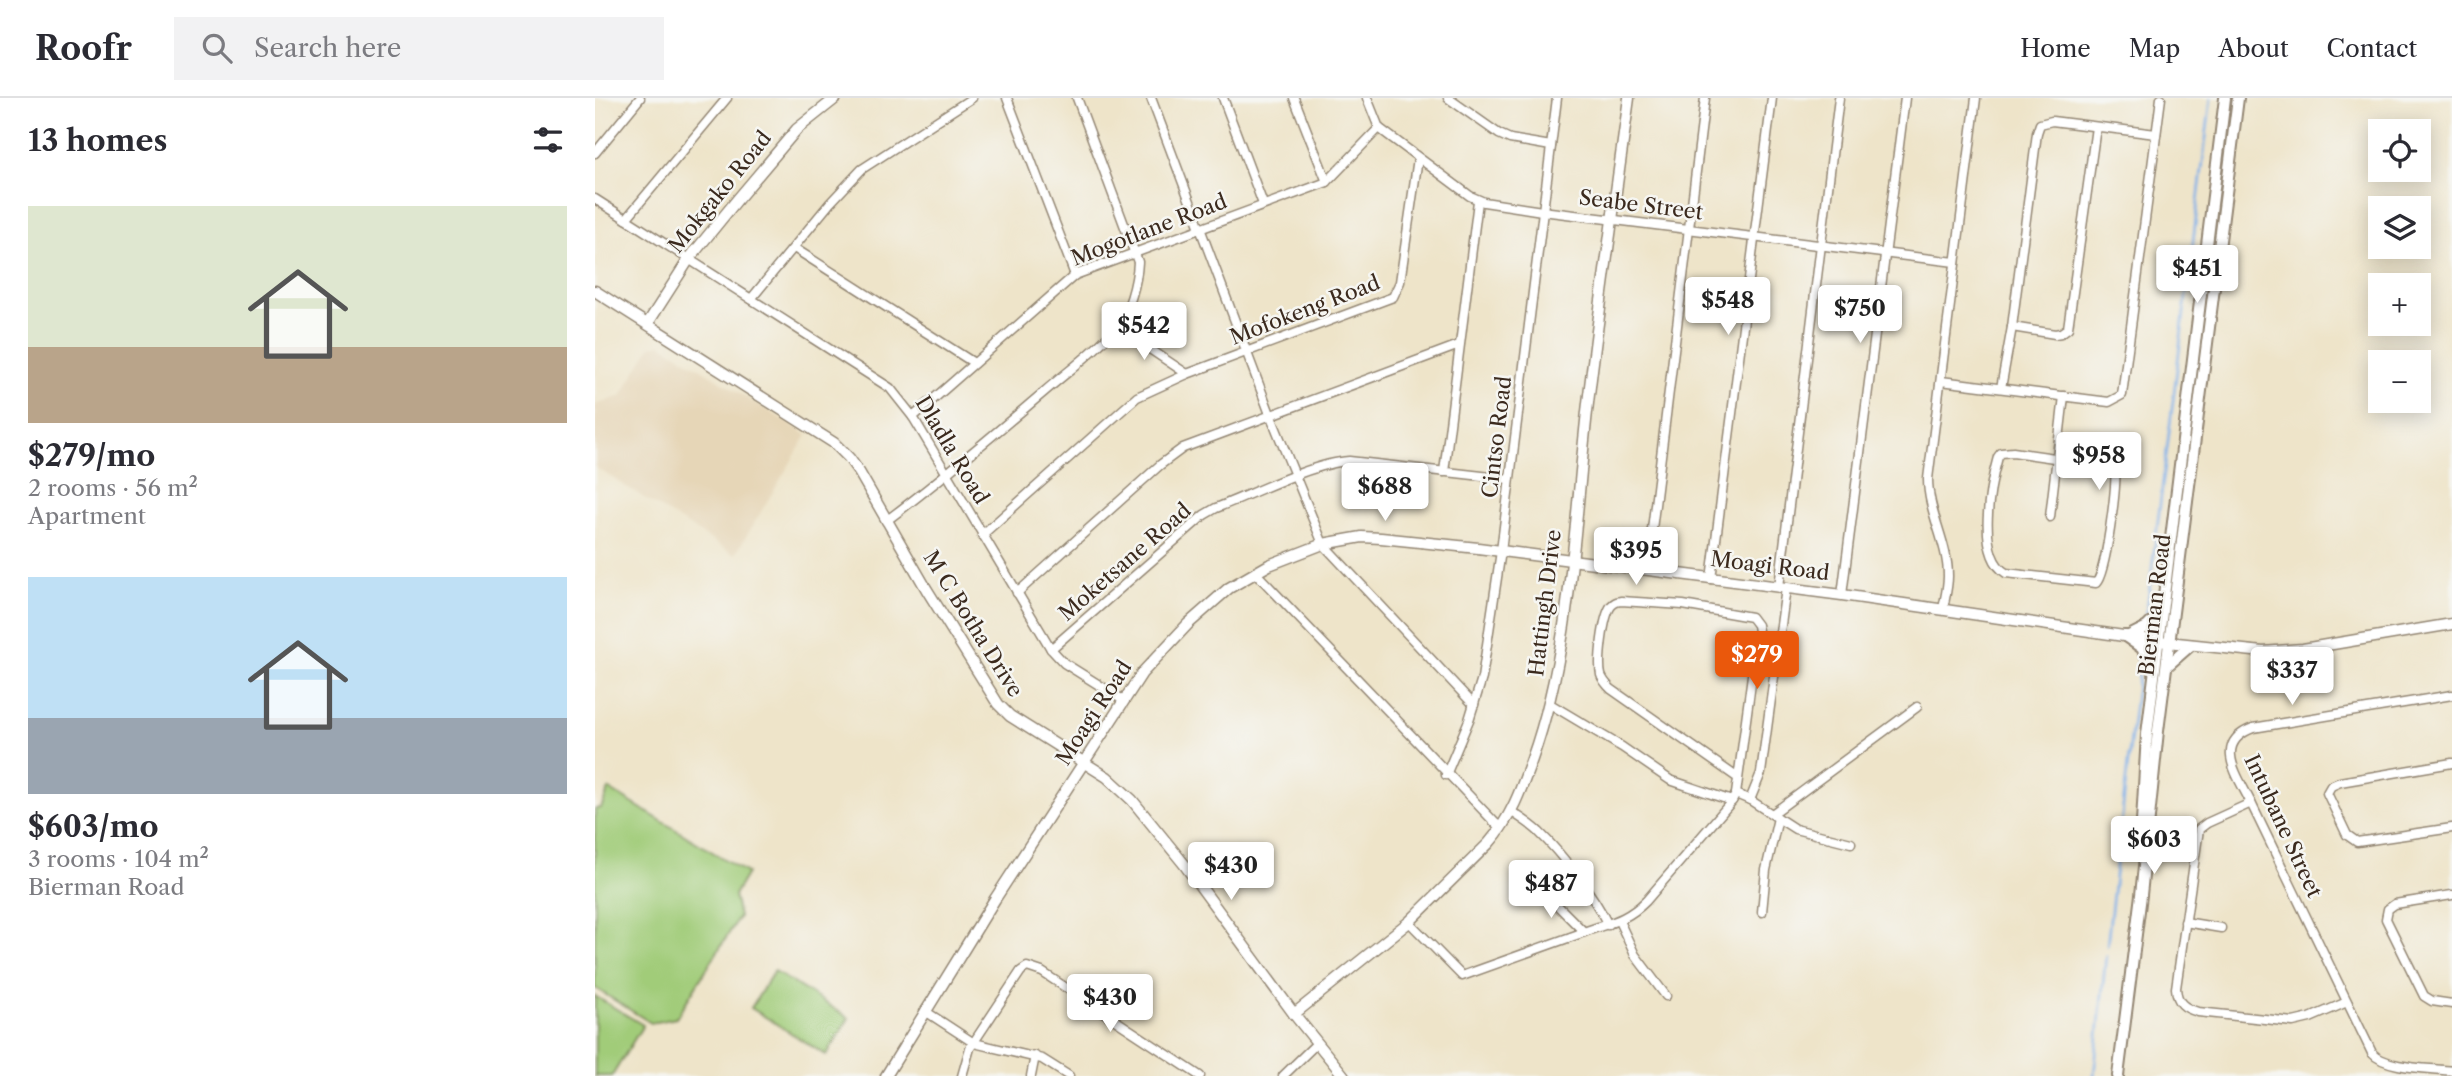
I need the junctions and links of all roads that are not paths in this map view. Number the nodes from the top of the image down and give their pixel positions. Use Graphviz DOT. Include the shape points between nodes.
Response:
graph roads {
  1 [pos="640,98"];
  2 [pos="727,98"];
  3 [pos="836,98"];
  4 [pos="972,98"];
  5 [pos="1007,98"];
  6 [pos="1077,98"];
  7 [pos="1151,98"];
  8 [pos="1223,98"];
  9 [pos="1294,98"];
  10 [pos="1367,98"];
  11 [pos="1448,98"];
  12 [pos="1557,98"];
  13 [pos="1629,98"];
  14 [pos="1705,98"];
  15 [pos="1772,98"];
  16 [pos="1839,98"];
  17 [pos="1905,98"];
  18 [pos="1976,98"];
  19 [pos="2161,98"];
  20 [pos="2225,98"];
  21 [pos="2238,98"];
  22 [pos="2096,127"];
  23 [pos="1379,128"];
  24 [pos="2156,134"];
  25 [pos="1551,146"];
  26 [pos="595,153"];
  27 [pos="1418,158"];
  28 [pos="1327,182"];
  29 [pos="595,199"];
  30 [pos="1478,201"];
  31 [pos="1263,204"];
  32 [pos="1542,211"];
  33 [pos="626,219"];
  34 [pos="1612,219"];
  35 [pos="1199,228"];
  36 [pos="1690,229"];
  37 [pos="1755,237"];
  38 [pos="1820,246"];
  39 [pos="794,247"];
  40 [pos="1136,253"];
  41 [pos="1886,254"];
  42 [pos="689,259"];
  43 [pos="1955,262"];
  44 [pos="1075,275"];
  45 [pos="595,291"];
  46 [pos="751,299"];
  47 [pos="648,323"];
  48 [pos="1117,327"];
  49 [pos="2012,327"];
  50 [pos="1459,345"];
  51 [pos="1248,351"];
  52 [pos="974,363"];
  53 [pos="1187,374"];
  54 [pos="1941,381"];
  55 [pos="2001,388"];
  56 [pos="2064,396"];
  57 [pos="1270,414"];
  58 [pos="913,417"];
  59 [pos="2057,458"];
  60 [pos="1444,472"];
  61 [pos="946,476"];
  62 [pos="1295,477"];
  63 [pos="1509,479"];
  64 [pos="2049,517"];
  65 [pos="886,521"];
  66 [pos="982,534"];
  67 [pos="1323,544"];
  68 [pos="1501,551"];
  69 [pos="1571,560"];
  70 [pos="1647,570"];
  71 [pos="1255,572"];
  72 [pos="1711,579"];
  73 [pos="1782,587"];
  74 [pos="1017,593"];
  75 [pos="1842,594"];
  76 [pos="1943,609"];
  77 [pos="2161,613"];
  78 [pos="2452,624"];
  79 [pos="2126,637"];
  80 [pos="2158,641"];
  81 [pos="2171,642"];
  82 [pos="2191,645"];
  83 [pos="1051,649"];
  84 [pos="2167,666"];
  85 [pos="2154,672"];
  86 [pos="2452,695"];
  87 [pos="1123,700"];
  88 [pos="1550,704"];
  89 [pos="1474,705"];
  90 [pos="1917,707"];
  91 [pos="1086,763"];
  92 [pos="2452,763"];
  93 [pos="1446,775"];
  94 [pos="1738,778"];
  95 [pos="1734,797"];
  96 [pos="1750,800"];
  97 [pos="2251,803"];
  98 [pos="1512,812"];
  99 [pos="1775,816"];
  100 [pos="2452,828"];
  101 [pos="1501,830"];
  102 [pos="1851,843"];
  103 [pos="1539,887"];
  104 [pos="2452,895"];
  105 [pos="1762,912"];
  106 [pos="1619,921"];
  107 [pos="1409,922"];
  108 [pos="2185,922"];
  109 [pos="1608,925"];
  110 [pos="2221,928"];
  111 [pos="1584,932"];
  112 [pos="1665,996"];
  113 [pos="2347,1002"];
  114 [pos="2452,1004"];
  115 [pos="925,1011"];
  116 [pos="1294,1014"];
  117 [pos="974,1043"];
  118 [pos="1317,1043"];
  119 [pos="1035,1056"];
  120 [pos="2452,1071"];
  121 [pos="885,1076"];
  122 [pos="962,1076"];
  123 [pos="1031,1076"];
  124 [pos="1069,1076"];
  125 [pos="1200,1076"];
  126 [pos="1283,1076"];
  127 [pos="1344,1076"];
  128 [pos="2116,1076"];
  1 -- 26 [label="street"];
  2 -- 33 [label="street"];
  3 -- 42 [label="street, Mokgako Road" via="790,136"];
  4 -- 39 [label="street" via="862,169"];
  5 -- 44 [label="street"];
  6 -- 40 [label="street"];
  7 -- 35 [label="street"];
  8 -- 31 [label="street"];
  9 -- 28 [label="street"];
  10 -- 23 [label="street"];
  11 -- 25 [label="street" via="1499,134"];
  12 -- 25 [label="street, Cintso Road"];
  13 -- 34 [label="street, Hattingh Drive"];
  14 -- 36 [label="street"];
  15 -- 37 [label="street"];
  16 -- 38 [label="street"];
  17 -- 41 [label="street"];
  18 -- 43 [label="street"];
  19 -- 24 [label="street"];
  20 -- 77 [label="main road, Bierman Road"];
  21 -- 81 [label="main road, Bierman Road"];
  22 -- 24 [label="street"];
  22 -- 49 [label="street" via="2068,328 2055,334"];
  22 -- 49 [label="street" via="2052,121 2038,128"];
  23 -- 27 [label="street, Seabe Street"];
  23 -- 28 [label="street, Mogotlane Road"];
  24 -- 56 [label="street" via="2124,390 2119,399 2109,402"];
  25 -- 32 [label="street, Cintso Road"];
  27 -- 30 [label="street, Seabe Street"];
  27 -- 51 [label="street, Mofokeng Road" via="1396,294"];
  28 -- 31 [label="street, Mogotlane Road"];
  29 -- 33 [label="street, Dladla Road"];
  30 -- 32 [label="street, Seabe Street"];
  30 -- 50 [label="street"];
  31 -- 35 [label="street, Mogotlane Road"];
  32 -- 34 [label="street, Seabe Street"];
  32 -- 63 [label="street, Cintso Road"];
  33 -- 42 [label="street, Dladla Road"];
  34 -- 36 [label="street, Seabe Street"];
  34 -- 69 [label="street, Hattingh Drive"];
  35 -- 40 [label="street, Mogotlane Road"];
  35 -- 51 [label="street"];
  36 -- 37 [label="street, Seabe Street"];
  36 -- 70 [label="street"];
  37 -- 38 [label="street, Seabe Street"];
  37 -- 72 [label="street"];
  38 -- 41 [label="street, Seabe Street"];
  38 -- 73 [label="street"];
  39 -- 46 [label="street"];
  39 -- 52 [label="street"];
  40 -- 44 [label="street, Mogotlane Road"];
  40 -- 48 [label="street" via="1136,276"];
  41 -- 43 [label="street, Seabe Street"];
  41 -- 75 [label="street"];
  42 -- 46 [label="street, Dladla Road"];
  42 -- 47 [label="street, Mokgako Road"];
  43 -- 54 [label="street"];
  44 -- 52 [label="street, Mogotlane Road"];
  45 -- 47 [label="street, M C Botha Drive"];
  46 -- 58 [label="street, Dladla Road" via="890,388"];
  47 -- 65 [label="street, M C Botha Drive" via="834,443 855,466"];
  48 -- 53 [label="street"];
  48 -- 61 [label="street"];
  49 -- 55 [label="street"];
  50 -- 57 [label="street"];
  50 -- 60 [label="street"];
  51 -- 53 [label="street, Mofokeng Road"];
  51 -- 57 [label="street"];
  52 -- 58 [label="street, Mogotlane Road"];
  53 -- 66 [label="street, Mofokeng Road" via="1134,400"];
  54 -- 55 [label="street"];
  54 -- 76 [label="street" via="1927,479 1947,567"];
  55 -- 56 [label="street"];
  56 -- 59 [label="street"];
  57 -- 62 [label="street"];
  57 -- 74 [label="street" via="1174,453"];
  58 -- 61 [label="street, Dladla Road"];
  59 -- 59 [label="street" via="2115,470 2106,554 2096,583 2006,573 1995,561 1986,527 1998,457 2013,452"];
  59 -- 64 [label="street"];
  60 -- 62 [label="street, Moketsane Road" via="1349,461"];
  60 -- 63 [label="street, Moketsane Road"];
  61 -- 65 [label="street"];
  61 -- 66 [label="street, Dladla Road"];
  62 -- 67 [label="street"];
  62 -- 83 [label="street, Moketsane Road" via="1205,514"];
  63 -- 68 [label="street, Cintso Road"];
  65 -- 91 [label="street, M C Botha Drive" via="997,704"];
  66 -- 74 [label="street, Dladla Road"];
  67 -- 68 [label="street, Moagi Road" via="1362,537"];
  67 -- 71 [label="street, Moagi Road"];
  67 -- 89 [label="street"];
  68 -- 69 [label="street, Moagi Road"];
  68 -- 89 [label="street, Cintso Road"];
  69 -- 70 [label="street, Moagi Road"];
  69 -- 88 [label="street, Hattingh Drive"];
  70 -- 72 [label="street, Moagi Road"];
  71 -- 87 [label="street, Moagi Road" via="1229,588 1177,634"];
  71 -- 93 [label="street"];
  72 -- 73 [label="street, Moagi Road"];
  73 -- 75 [label="street, Moagi Road"];
  73 -- 96 [label="street" via="1761,773"];
  74 -- 83 [label="street, Dladla Road"];
  75 -- 76 [label="street, Moagi Road"];
  76 -- 79 [label="street, Moagi Road"];
  77 -- 79 [label="main road" via="2147,627"];
  77 -- 80 [label="main road, Bierman Road"];
  78 -- 82 [label="street, Moagi Road" via="2284,651"];
  79 -- 80 [label="street, Moagi Road"];
  79 -- 85 [label="main road" via="2143,648"];
  80 -- 81 [label="street, Moagi Road"];
  80 -- 85 [label="main road, Bierman Road"];
  81 -- 82 [label="street, Moagi Road"];
  81 -- 84 [label="main road, Bierman Road"];
  82 -- 84 [label="main road"];
  83 -- 87 [label="street, Dladla Road" via="1064,663"];
  84 -- 128 [label="main road, Bierman Road"];
  85 -- 128 [label="main road, Bierman Road"];
  86 -- 97 [label="street, Intubane Street" via="2243,732 2231,744 2230,753"];
  87 -- 91 [label="street, Moagi Road"];
  88 -- 95 [label="street" via="1670,780"];
  88 -- 98 [label="street, Hattingh Drive"];
  89 -- 93 [label="street, Cintso Road"];
  90 -- 99 [label="street"];
  91 -- 115 [label="street, Moagi Road"];
  91 -- 116 [label="street, M C Botha Drive" via="1119,787 1152,823"];
  92 -- 100 [label="street" via="2340,782 2327,793 2347,835 2357,842"];
  93 -- 101 [label="street"];
  94 -- 94 [label="street" via="1758,631 1755,621 1683,605 1616,602 1608,612 1601,643 1600,670 1605,684"];
  94 -- 95 [label="street"];
  95 -- 96 [label="street"];
  95 -- 106 [label="street" via="1646,901"];
  96 -- 99 [label="street"];
  97 -- 108 [label="street" via="2199,830"];
  97 -- 113 [label="street, Intubane Street"];
  98 -- 101 [label="street, Hattingh Drive"];
  98 -- 109 [label="street" via="1549,843"];
  99 -- 102 [label="street" via="1795,829"];
  99 -- 105 [label="street"];
  101 -- 107 [label="street, Hattingh Drive"];
  103 -- 111 [label="street"];
  104 -- 114 [label="street" via="2395,904 2386,914 2424,996"];
  106 -- 109 [label="street"];
  106 -- 112 [label="street" via="1635,955"];
  107 -- 111 [label="street" via="1462,976"];
  107 -- 116 [label="street, Hattingh Drive"];
  108 -- 110 [label="street"];
  108 -- 113 [label="street" via="2176,988 2184,1007 2293,1022"];
  109 -- 111 [label="street"];
  113 -- 120 [label="street, Intubane Street" via="2377,1058"];
  115 -- 117 [label="street"];
  115 -- 121 [label="street, Moagi Road"];
  116 -- 118 [label="street, M C Botha Drive"];
  117 -- 119 [label="street"];
  117 -- 122 [label="street"];
  117 -- 125 [label="street" via="1020,971 1030,967"];
  118 -- 126 [label="street"];
  118 -- 127 [label="street, M C Botha Drive"];
  119 -- 123 [label="street"];
  119 -- 124 [label="street"];
}
